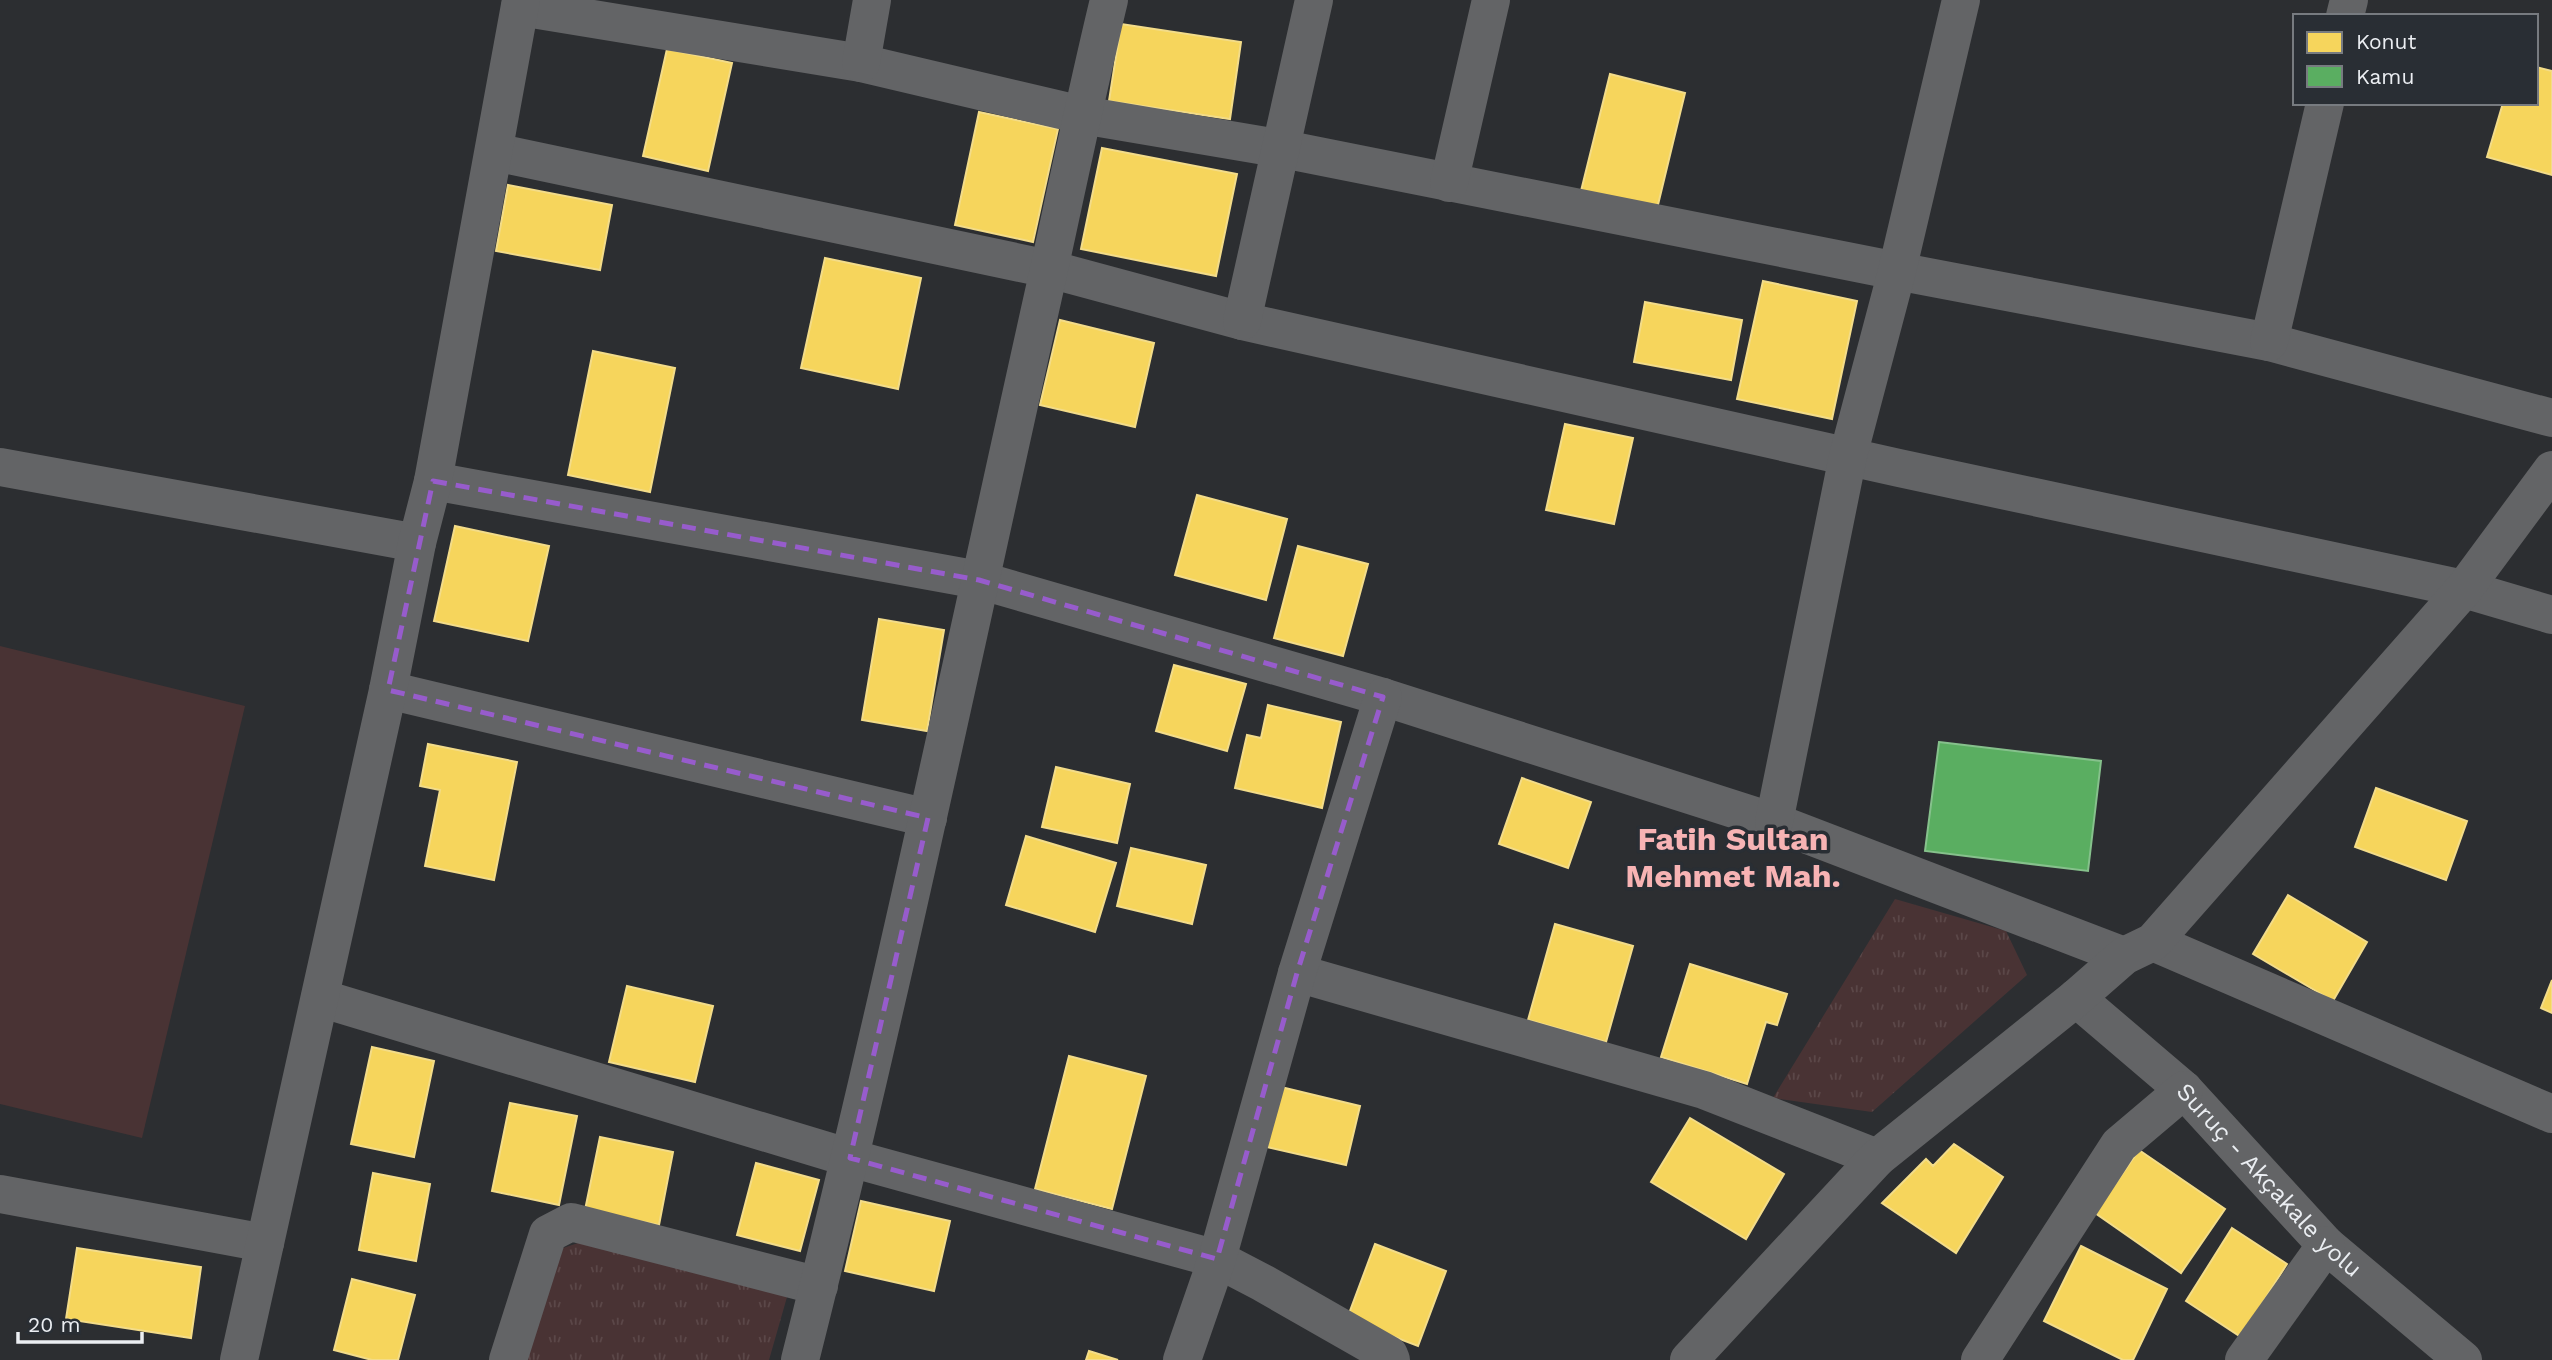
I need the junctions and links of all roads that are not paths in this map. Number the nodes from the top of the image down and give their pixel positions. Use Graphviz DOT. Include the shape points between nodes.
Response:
graph roads {
  1 [pos="872,0"];
  2 [pos="1109,0"];
  3 [pos="1314,0"];
  4 [pos="1491,0"];
  5 [pos="1961,0"];
  6 [pos="521,4"];
  7 [pos="861,63"];
  8 [pos="2325,105"];
  9 [pos="1082,115"];
  10 [pos="1283,149"];
  11 [pos="494,152"];
  12 [pos="1448,183"];
  13 [pos="1049,269"];
  14 [pos="1896,271"];
  15 [pos="1242,321"];
  16 [pos="2269,342"];
  17 [pos="2552,418"];
  18 [pos="1848,456"];
  19 [pos="0,467"];
  20 [pos="2552,470"];
  21 [pos="433,481"];
  22 [pos="417,543"];
  23 [pos="979,580"];
  24 [pos="2464,589"];
  25 [pos="2552,615"];
  26 [pos="387,690"];
  27 [pos="1383,697"];
  28 [pos="928,818"];
  29 [pos="1774,822"];
  30 [pos="2139,949"];
  31 [pos="1297,973"];
  32 [pos="320,998"];
  33 [pos="2076,998"];
  34 [pos="2184,1090"];
  35 [pos="2552,1114"];
  36 [pos="850,1158"];
  37 [pos="1877,1158"];
  38 [pos="0,1194"];
  39 [pos="265,1243"];
  40 [pos="2326,1245"];
  41 [pos="1217,1259"];
  42 [pos="819,1286"];
  43 [pos="1189,1358"];
  44 [pos="239,1360"];
  45 [pos="508,1360"];
  46 [pos="800,1360"];
  47 [pos="1391,1360"];
  48 [pos="1689,1360"];
  49 [pos="1980,1360"];
  50 [pos="2244,1360"];
  51 [pos="2463,1360"];
  1 -- 7 [label="street"];
  2 -- 9 [label="street"];
  3 -- 10 [label="street"];
  4 -- 12 [label="street"];
  5 -- 14 [label="street"];
  6 -- 7 [label="street"];
  6 -- 11 [label="street"];
  7 -- 9 [label="street"];
  8 -- 16 [label="street"];
  9 -- 10 [label="street"];
  9 -- 13 [label="street"];
  10 -- 12 [label="street"];
  10 -- 15 [label="street"];
  11 -- 13 [label="street"];
  11 -- 21 [label="street"];
  12 -- 14 [label="street"];
  13 -- 15 [label="street"];
  13 -- 23 [label="street"];
  14 -- 16 [label="street"];
  14 -- 18 [label="street"];
  15 -- 18 [label="street"];
  16 -- 17 [label="street"];
  18 -- 24 [label="street"];
  18 -- 29 [label="street"];
  19 -- 22 [label="street"];
  20 -- 24 [label="street"];
  21 -- 22 [label="street"];
  21 -- 23 [label="street"];
  22 -- 26 [label="street"];
  23 -- 27 [label="street"];
  23 -- 28 [label="street"];
  24 -- 25 [label="street"];
  24 -- 30 [label="street"];
  26 -- 28 [label="street"];
  26 -- 32 [label="street"];
  27 -- 29 [label="street"];
  27 -- 31 [label="street"];
  28 -- 36 [label="street"];
  29 -- 30 [label="street"];
  30 -- 33 [label="street"];
  30 -- 35 [label="street"];
  31 -- 37 [label="street" via="1704,1090"];
  31 -- 41 [label="street"];
  32 -- 36 [label="street"];
  32 -- 39 [label="street"];
  33 -- 34 [label="street, Suruç - Akçakale yolu"];
  33 -- 37 [label="street"];
  34 -- 40 [label="street, Suruç - Akçakale yolu"];
  34 -- 49 [label="street" via="2119,1145"];
  36 -- 41 [label="street"];
  36 -- 42 [label="street"];
  37 -- 48 [label="street"];
  38 -- 39 [label="street"];
  39 -- 44 [label="street"];
  40 -- 50 [label="street"];
  40 -- 51 [label="street, Suruç - Akçakale yolu"];
  41 -- 43 [label="street"];
  41 -- 47 [label="street"];
  42 -- 45 [label="street" via="571,1222 548,1234"];
  42 -- 46 [label="street"];
}
